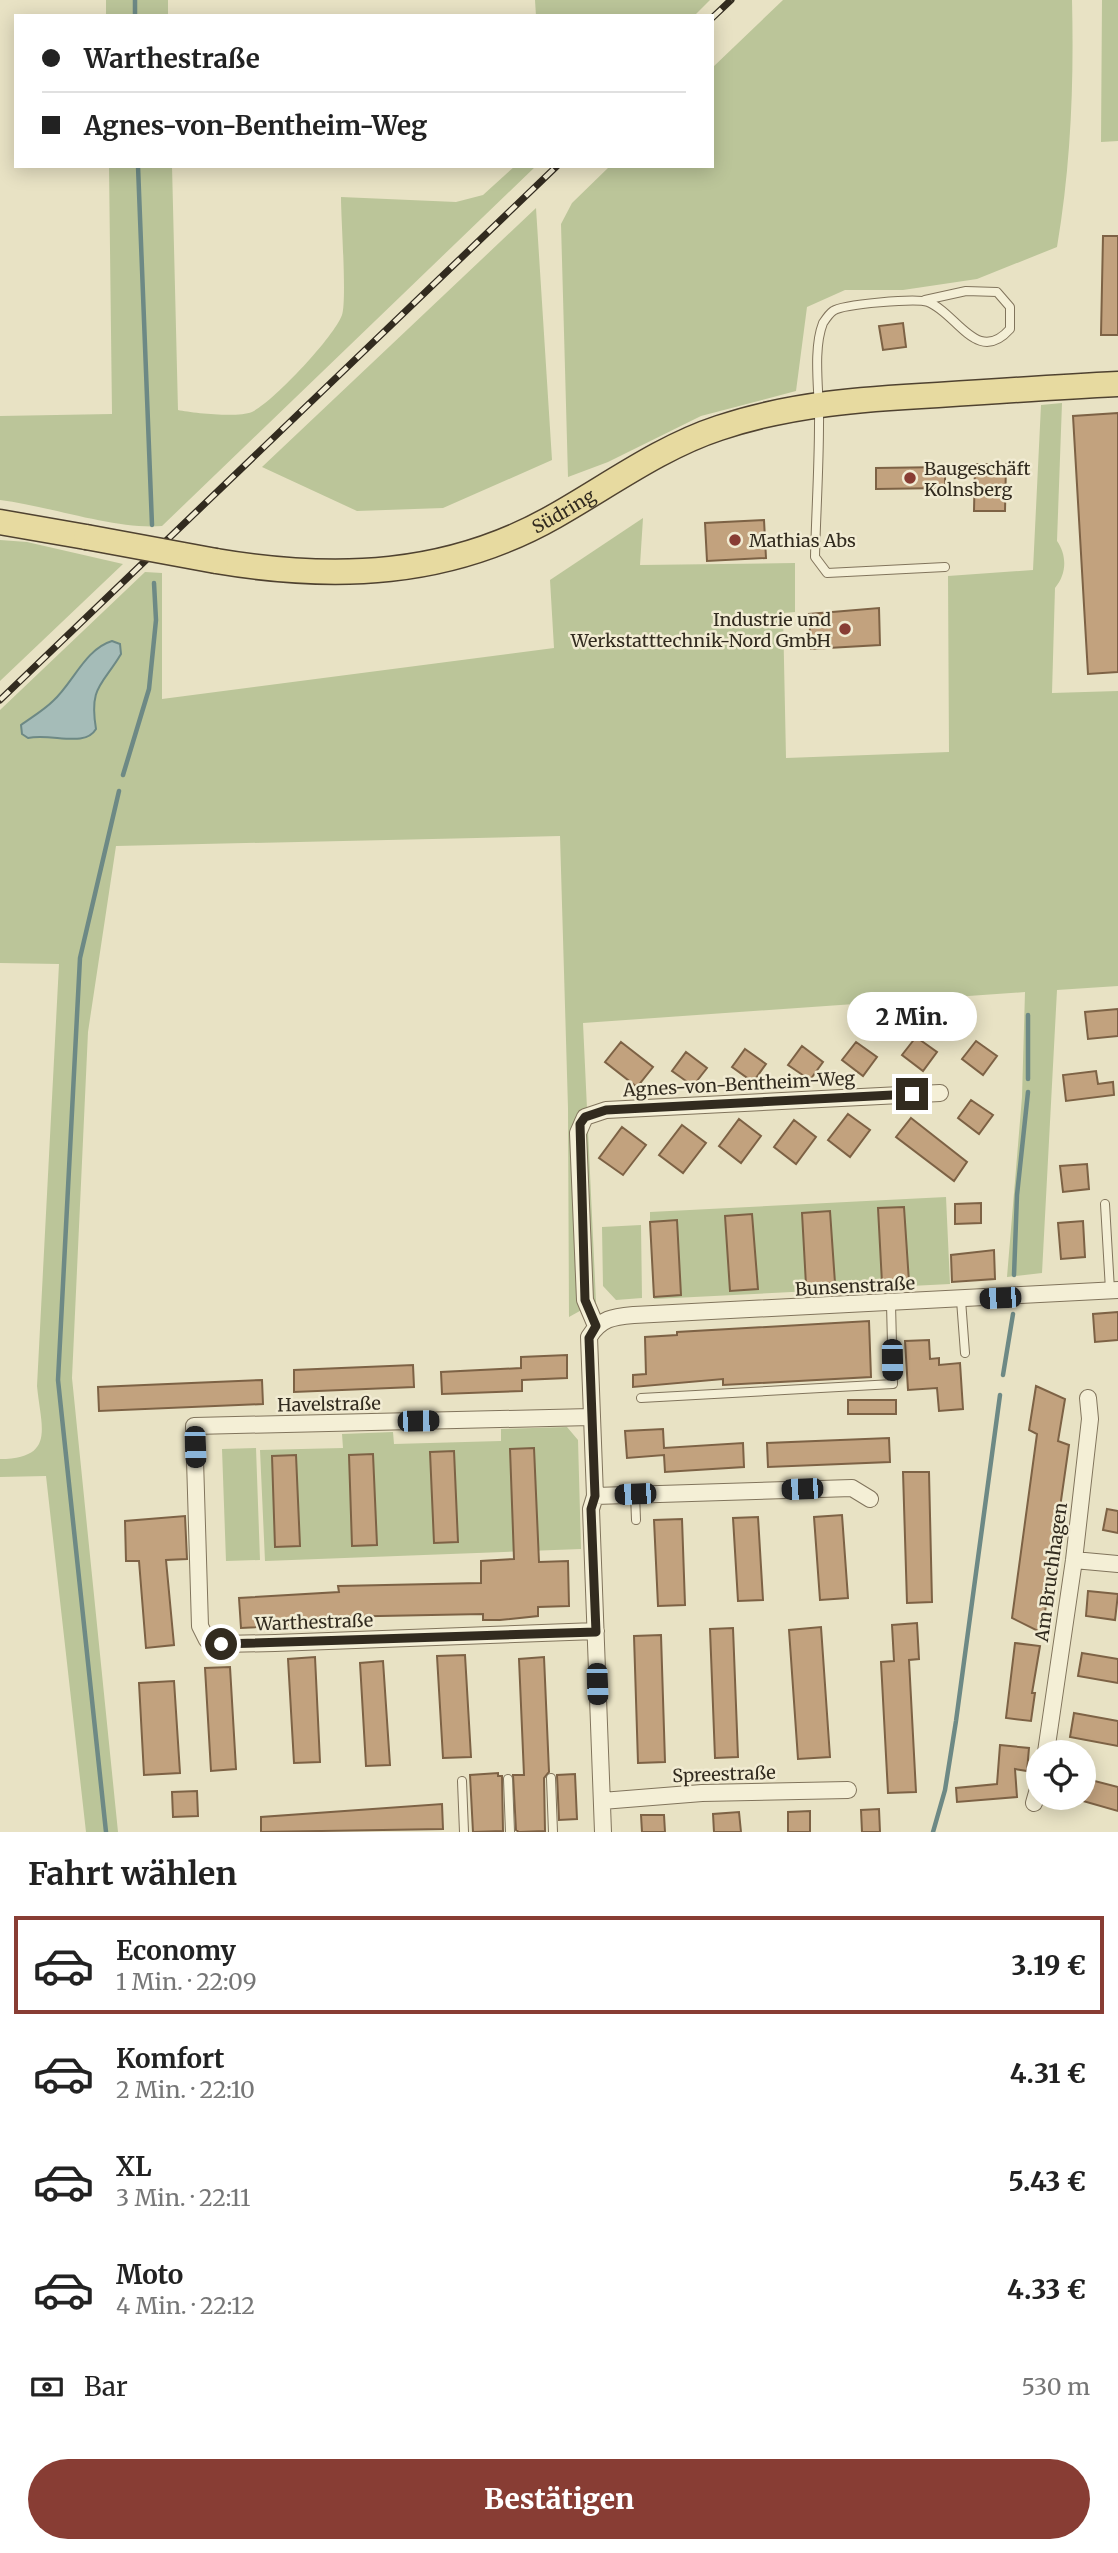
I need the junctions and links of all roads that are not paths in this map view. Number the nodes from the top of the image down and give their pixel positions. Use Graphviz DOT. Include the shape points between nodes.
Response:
graph roads {
  1 [pos="925,300"];
  2 [pos="1118,384"];
  3 [pos="818,404"];
  4 [pos="0,522"];
  5 [pos="945,567"];
  6 [pos="940,1093"];
  7 [pos="1104,1204"];
  8 [pos="1114,1290"];
  9 [pos="961,1300"];
  10 [pos="891,1304"];
  11 [pos="596,1326"];
  12 [pos="965,1353"];
  13 [pos="640,1398"];
  14 [pos="1088,1398"];
  15 [pos="591,1417"];
  16 [pos="194,1426"];
  17 [pos="635,1494"];
  18 [pos="595,1496"];
  19 [pos="870,1499"];
  20 [pos="636,1520"];
  21 [pos="1074,1560"];
  22 [pos="1118,1564"];
  23 [pos="596,1632"];
  24 [pos="1048,1740"];
  25 [pos="551,1778"];
  26 [pos="508,1779"];
  27 [pos="462,1781"];
  28 [pos="848,1790"];
  29 [pos="602,1801"];
  30 [pos="464,1832"];
  31 [pos="510,1832"];
  32 [pos="553,1832"];
  33 [pos="603,1832"];
  1 -- 1 [label="lane" via="981,342 994,342 1010,330 1010,307 997,292 966,291"];
  1 -- 3 [label="lane" via="832,311 823,324"];
  2 -- 3 [label="main road, Südring"];
  3 -- 4 [label="main road, Südring, bridge" via="717,428 506,539 456,557 400,568 295,572"];
  3 -- 5 [label="lane" via="817,564 827,573"];
  6 -- 11 [label="street, Agnes-von-Bentheim-Weg" via="606,1110 585,1117 578,1133 585,1300"];
  7 -- 8 [label="lane"];
  8 -- 9 [label="street, Bunsenstraße"];
  9 -- 10 [label="street, Bunsenstraße"];
  9 -- 12 [label="lane"];
  10 -- 11 [label="street, Bunsenstraße" via="634,1315 609,1318"];
  10 -- 13 [label="lane" via="893,1384"];
  11 -- 15 [label="street" via="589,1338"];
  14 -- 21 [label="street, Am Bruchhagen" via="1090,1419"];
  15 -- 16 [label="street, Havelstraße"];
  15 -- 18 [label="street"];
  16 -- 23 [label="street, Warthestraße" via="200,1626 207,1640 275,1643"];
  17 -- 18 [label="street"];
  17 -- 19 [label="street" via="852,1488"];
  17 -- 20 [label="lane"];
  18 -- 23 [label="street" via="591,1509"];
  21 -- 22 [label="street"];
  21 -- 24 [label="street, Am Bruchhagen"];
  23 -- 29 [label="street"];
  25 -- 32 [label="lane"];
  26 -- 31 [label="lane"];
  27 -- 30 [label="lane"];
  28 -- 29 [label="street, Spreestraße" via="702,1793"];
  29 -- 33 [label="street"];
}
